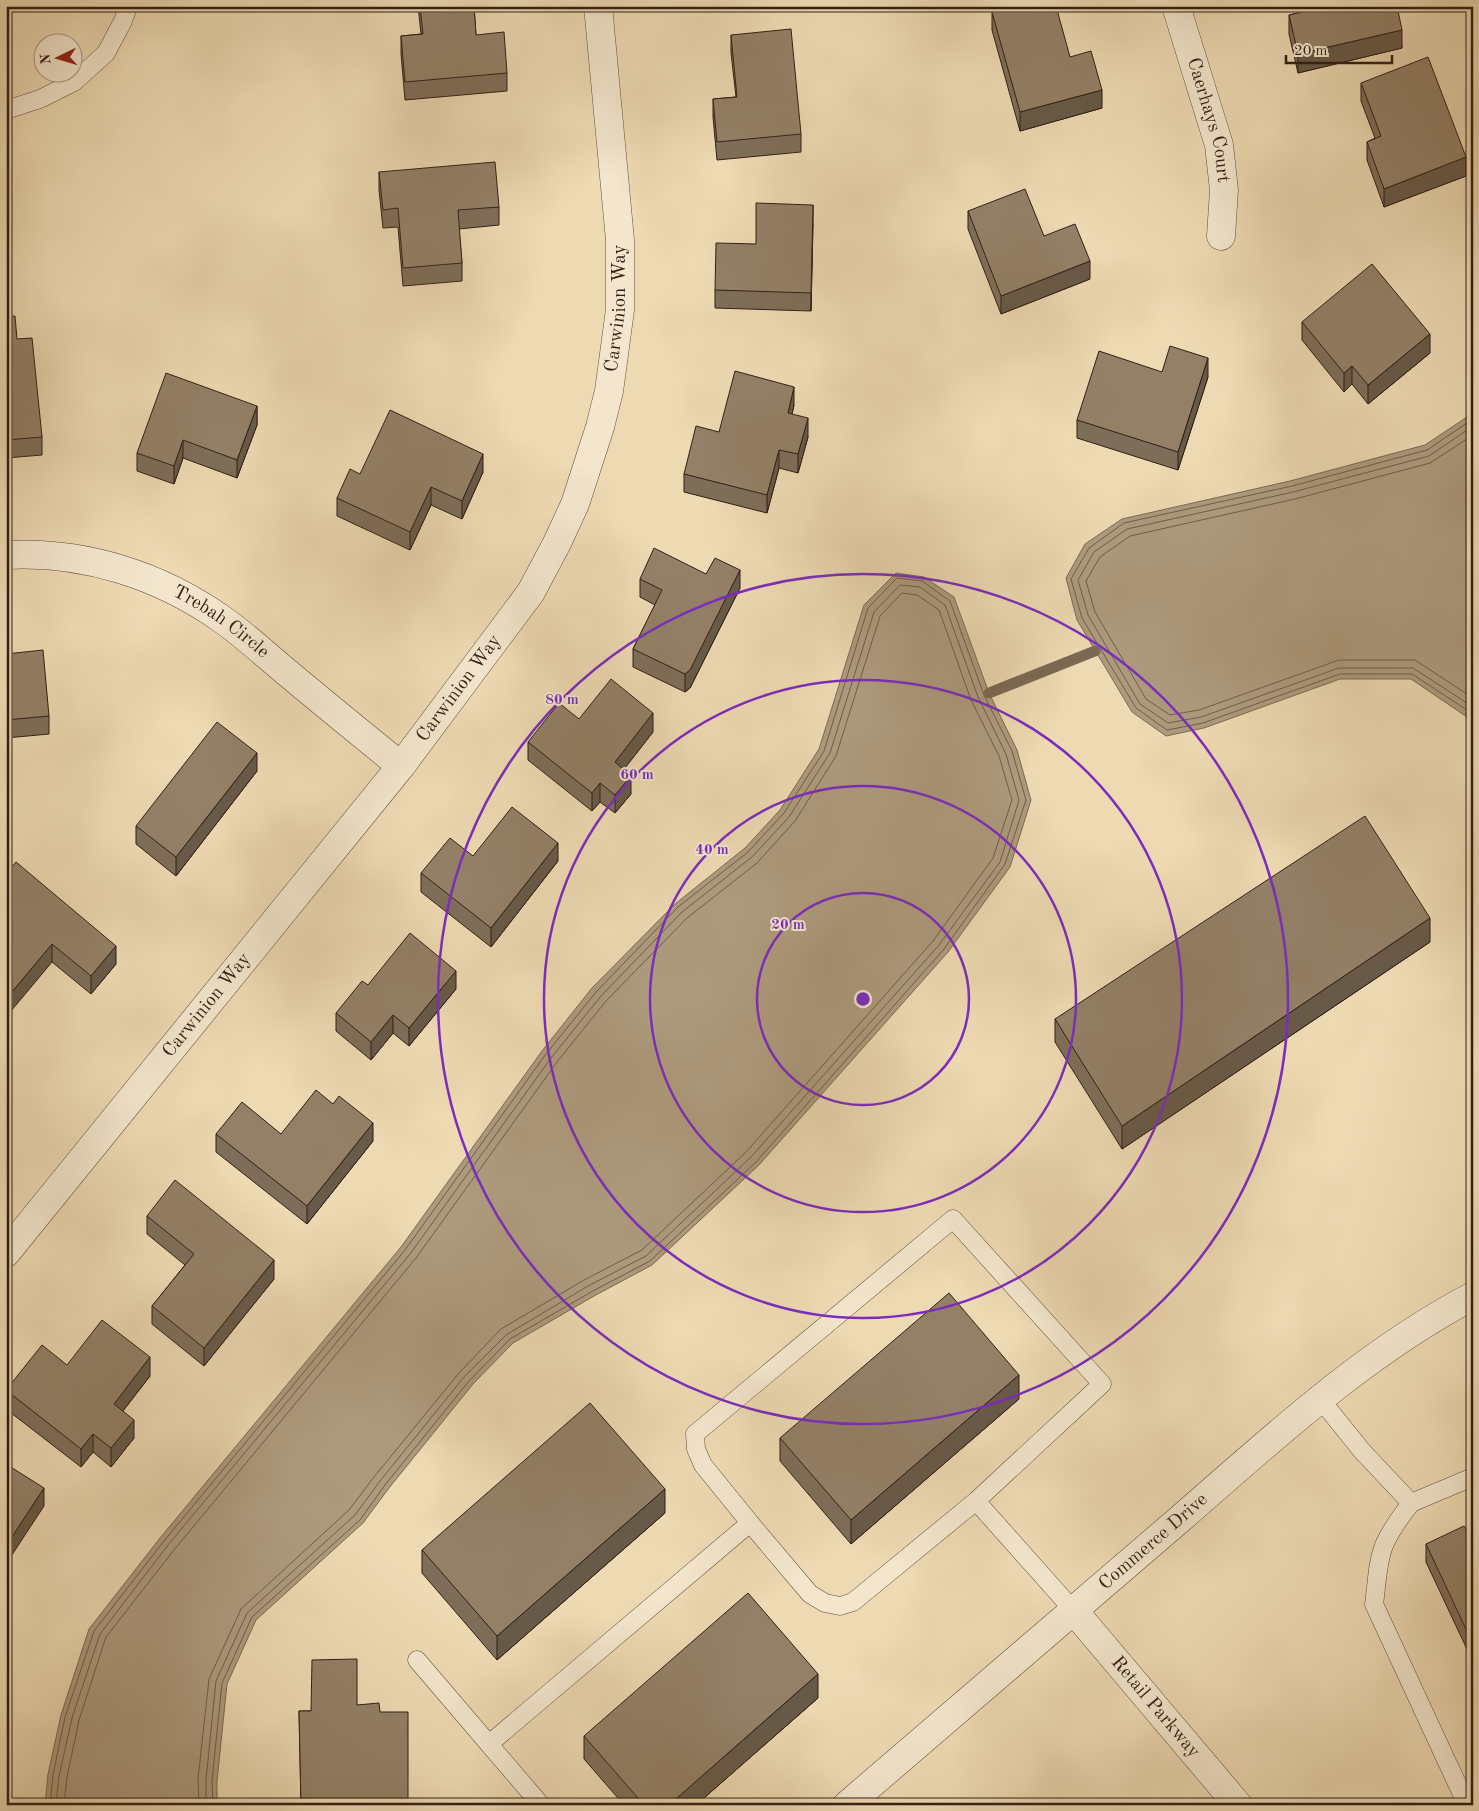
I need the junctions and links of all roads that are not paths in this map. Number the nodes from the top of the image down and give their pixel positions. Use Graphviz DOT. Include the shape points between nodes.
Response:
graph roads {
  1 [pos="128,6"];
  2 [pos="598,6"];
  3 [pos="1176,6"];
  4 [pos="6,110"];
  5 [pos="1221,236"];
  6 [pos="6,555"];
  7 [pos="401,766"];
  8 [pos="6,1253"];
  9 [pos="1473,1296"];
  10 [pos="1322,1400"];
  11 [pos="1473,1476"];
  12 [pos="976,1501"];
  13 [pos="1410,1503"];
  14 [pos="750,1523"];
  15 [pos="1074,1610"];
  16 [pos="417,1660"];
  17 [pos="489,1744"];
  18 [pos="541,1805"];
  19 [pos="847,1805"];
  20 [pos="1238,1805"];
  21 [pos="1466,1805"];
  1 -- 4 [label="lane" via="106,53 74,82 40,99"];
  2 -- 7 [label="street, Carwinion Way" via="621,278 615,352 600,428 575,504 531,592"];
  3 -- 5 [label="street, Caerhays Court" via="1220,145 1224,190"];
  6 -- 7 [label="street, Trebah Circle" via="50,555 109,565 182,595 223,620"];
  7 -- 8 [label="street, Carwinion Way"];
  9 -- 10 [label="street, Commerce Drive" via="1438,1314 1381,1352"];
  10 -- 13 [label="lane" via="1362,1451"];
  10 -- 15 [label="street, Commerce Drive" via="1280,1432"];
  11 -- 13 [label="lane"];
  12 -- 14 [label="lane" via="853,1602 840,1606 825,1603 810,1594"];
  12 -- 14 [label="lane" via="1102,1384 953,1219 695,1434 696,1449 703,1465"];
  12 -- 15 [label="lane"];
  13 -- 21 [label="lane" via="1384,1544 1374,1604"];
  14 -- 17 [label="lane"];
  15 -- 19 [label="street, Commerce Drive"];
  15 -- 20 [label="street, Retail Parkway"];
  16 -- 17 [label="lane"];
  17 -- 18 [label="lane"];
}
